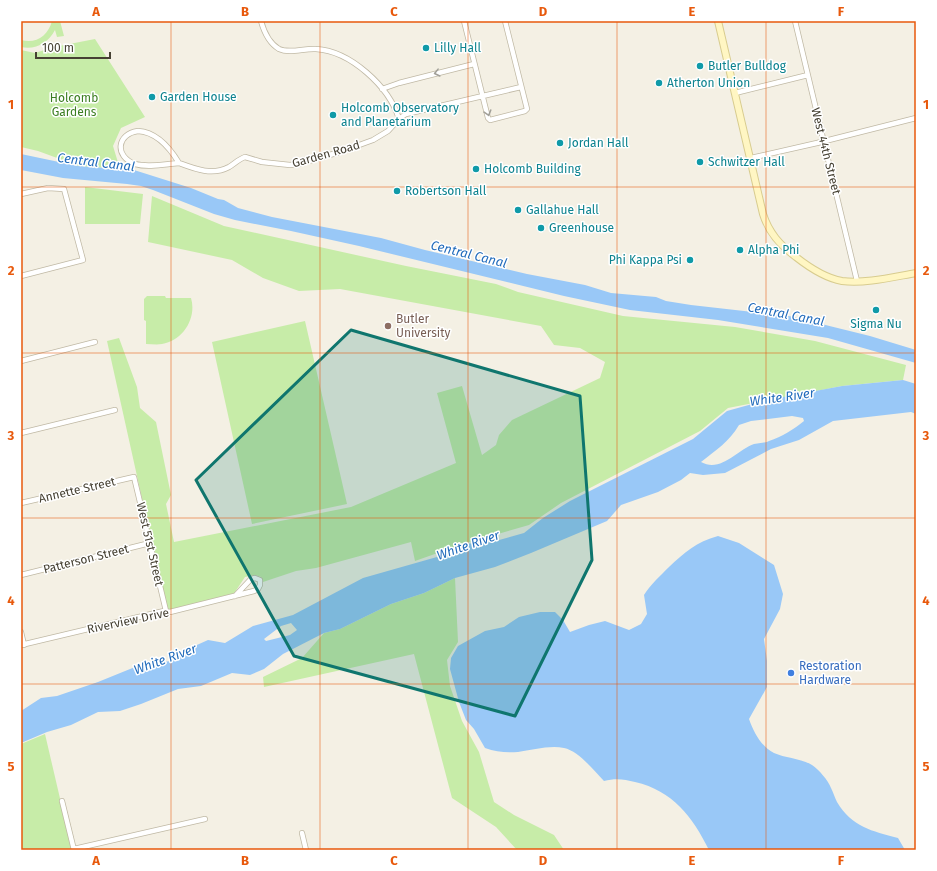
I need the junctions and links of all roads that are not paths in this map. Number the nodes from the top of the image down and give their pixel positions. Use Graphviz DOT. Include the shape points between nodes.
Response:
graph roads {
  1 [pos="261,21"];
  2 [pos="464,21"];
  3 [pos="505,21"];
  4 [pos="725,21"];
  5 [pos="795,21"];
  6 [pos="718,22"];
  7 [pos="474,64"];
  8 [pos="808,75"];
  9 [pos="521,87"];
  10 [pos="382,89"];
  11 [pos="735,93"];
  12 [pos="483,96"];
  13 [pos="399,118"];
  14 [pos="916,118"];
  15 [pos="823,141"];
  16 [pos="751,158"];
  17 [pos="179,163"];
  18 [pos="21,194"];
  19 [pos="916,273"];
  20 [pos="21,276"];
  21 [pos="857,281"];
  22 [pos="95,342"];
  23 [pos="21,361"];
  24 [pos="115,410"];
  25 [pos="21,433"];
  26 [pos="134,477"];
  27 [pos="21,503"];
  28 [pos="150,543"];
  29 [pos="21,574"];
  30 [pos="235,596"];
  31 [pos="166,611"];
  32 [pos="21,632"];
  33 [pos="23,645"];
  34 [pos="62,801"];
  35 [pos="205,819"];
  36 [pos="302,833"];
  37 [pos="74,849"];
  38 [pos="306,850"];
  1 -- 10 [label="street" via="267,37 279,49 333,52 352,62"];
  2 -- 7 [label="street"];
  3 -- 9 [label="street"];
  4 -- 6 [label="street"];
  5 -- 8 [label="street, West 44th Street"];
  6 -- 11 [label="street"];
  7 -- 10 [label="street, one-way"];
  7 -- 12 [label="street"];
  8 -- 11 [label="street"];
  8 -- 15 [label="street, West 44th Street"];
  9 -- 12 [label="street"];
  12 -- 9 [label="street, one-way" via="488,118 492,120 526,111"];
  10 -- 13 [label="street" via="392,101"];
  11 -- 16 [label="street"];
  12 -- 13 [label="street"];
  13 -- 17 [label="street, Garden Road" via="389,130 368,142 296,165 262,162 246,157 226,169 211,172"];
  14 -- 15 [label="street"];
  15 -- 16 [label="street"];
  15 -- 21 [label="street, West 44th Street"];
  16 -- 21 [label="street" via="766,223 777,241 816,271 843,281"];
  17 -- 17 [label="street, Garden Road" via="163,143 145,131 129,133 121,145 120,151 123,156 136,164 148,166"];
  18 -- 20 [label="street" via="48,188 64,189 83,260"];
  19 -- 21 [label="street"];
  22 -- 23 [label="street"];
  24 -- 25 [label="street"];
  26 -- 27 [label="street, Annette Street"];
  26 -- 28 [label="street, West 51st Street"];
  28 -- 29 [label="street, Patterson Street"];
  28 -- 31 [label="street, West 51st Street"];
  30 -- 30 [label="street, Riverview Drive" via="258,589 260,580 251,579"];
  30 -- 31 [label="street, Riverview Drive"];
  31 -- 33 [label="street, Riverview Drive"];
  32 -- 33 [label="street"];
  34 -- 37 [label="street"];
  35 -- 37 [label="street"];
  36 -- 38 [label="street"];
}
